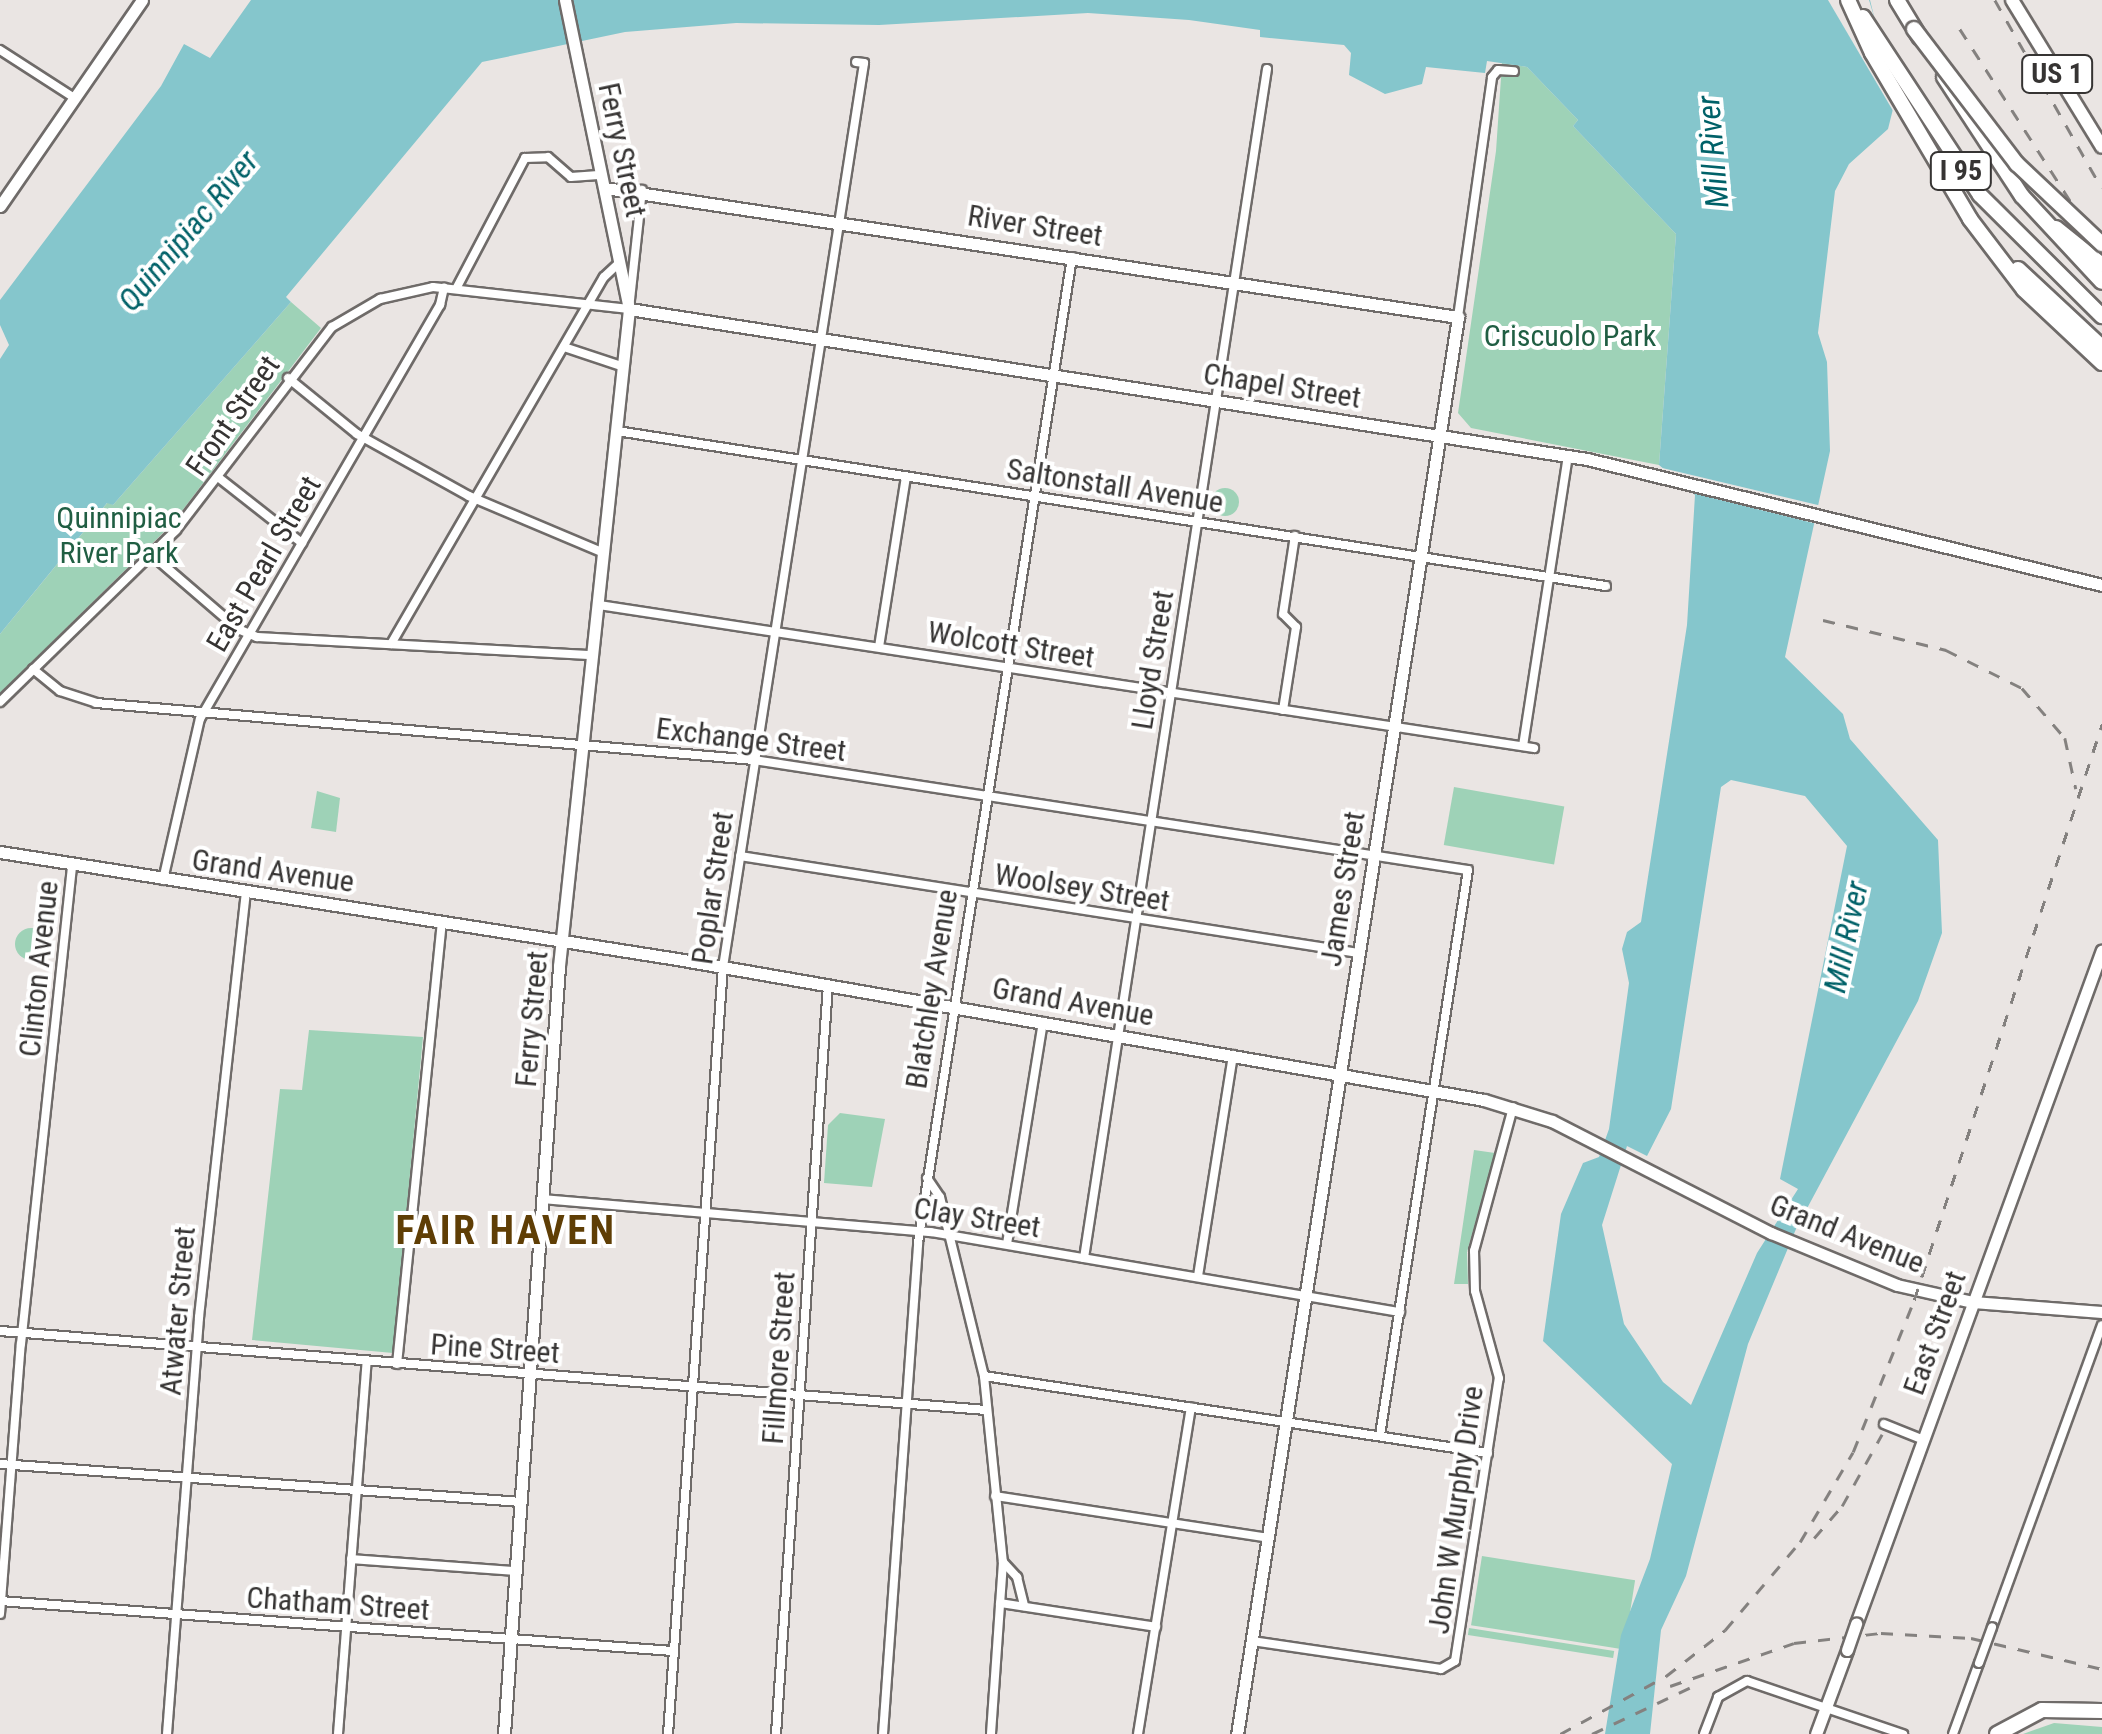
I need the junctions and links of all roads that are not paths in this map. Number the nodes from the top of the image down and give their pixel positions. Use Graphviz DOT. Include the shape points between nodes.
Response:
graph roads {
  1 [pos="142,0"];
  2 [pos="565,0"];
  3 [pos="1850,0"];
  4 [pos="1897,0"];
  5 [pos="2012,0"];
  6 [pos="1914,29"];
  7 [pos="0,50"];
  8 [pos="856,62"];
  9 [pos="1267,69"];
  10 [pos="1514,71"];
  11 [pos="76,99"];
  12 [pos="1924,139"];
  13 [pos="2102,147"];
  14 [pos="604,181"];
  15 [pos="642,190"];
  16 [pos="0,206"];
  17 [pos="838,220"];
  18 [pos="2041,220"];
  19 [pos="2102,244"];
  20 [pos="1072,256"];
  21 [pos="620,262"];
  22 [pos="2102,265"];
  23 [pos="1234,282"];
  24 [pos="2102,282"];
  25 [pos="444,287"];
  26 [pos="457,287"];
  27 [pos="589,304"];
  28 [pos="630,310"];
  29 [pos="2102,316"];
  30 [pos="1458,317"];
  31 [pos="819,338"];
  32 [pos="564,346"];
  33 [pos="2102,347"];
  34 [pos="2102,364"];
  35 [pos="624,367"];
  36 [pos="1054,376"];
  37 [pos="288,378"];
  38 [pos="1216,400"];
  39 [pos="617,431"];
  40 [pos="364,436"];
  41 [pos="1441,436"];
  42 [pos="1568,456"];
  43 [pos="800,459"];
  44 [pos="218,477"];
  45 [pos="906,477"];
  46 [pos="1035,496"];
  47 [pos="476,500"];
  48 [pos="1197,521"];
  49 [pos="1295,536"];
  50 [pos="302,543"];
  51 [pos="604,553"];
  52 [pos="152,555"];
  53 [pos="1420,556"];
  54 [pos="1549,577"];
  55 [pos="2102,585"];
  56 [pos="1606,586"];
  57 [pos="599,605"];
  58 [pos="774,630"];
  59 [pos="250,635"];
  60 [pos="391,644"];
  61 [pos="879,647"];
  62 [pos="594,656"];
  63 [pos="1006,668"];
  64 [pos="32,669"];
  65 [pos="1170,693"];
  66 [pos="0,702"];
  67 [pos="1284,710"];
  68 [pos="204,712"];
  69 [pos="1394,726"];
  70 [pos="585,745"];
  71 [pos="1523,746"];
  72 [pos="1534,748"];
  73 [pos="754,760"];
  74 [pos="987,795"];
  75 [pos="1152,820"];
  76 [pos="0,852"];
  77 [pos="1374,855"];
  78 [pos="740,856"];
  79 [pos="72,867"];
  80 [pos="163,880"];
  81 [pos="246,892"];
  82 [pos="970,894"];
  83 [pos="1136,918"];
  84 [pos="442,921"];
  85 [pos="562,940"];
  86 [pos="2102,950"];
  87 [pos="1358,953"];
  88 [pos="723,967"];
  89 [pos="828,985"];
  90 [pos="952,1007"];
  91 [pos="1042,1022"];
  92 [pos="1118,1035"];
  93 [pos="1233,1055"];
  94 [pos="1340,1073"];
  95 [pos="1434,1090"];
  96 [pos="1513,1107"];
  97 [pos="927,1178"];
  98 [pos="543,1199"];
  99 [pos="705,1213"];
  100 [pos="812,1222"];
  101 [pos="919,1230"];
  102 [pos="950,1235"];
  103 [pos="1007,1244"];
  104 [pos="1084,1258"];
  105 [pos="1198,1276"];
  106 [pos="1305,1295"];
  107 [pos="1973,1302"];
  108 [pos="1400,1312"];
  109 [pos="2102,1312"];
  110 [pos="2102,1326"];
  111 [pos="0,1331"];
  112 [pos="22,1332"];
  113 [pos="196,1346"];
  114 [pos="367,1361"];
  115 [pos="397,1364"];
  116 [pos="530,1373"];
  117 [pos="984,1376"];
  118 [pos="693,1387"];
  119 [pos="799,1396"];
  120 [pos="906,1405"];
  121 [pos="1192,1407"];
  122 [pos="986,1410"];
  123 [pos="1286,1420"];
  124 [pos="1884,1424"];
  125 [pos="1380,1435"];
  126 [pos="1924,1440"];
  127 [pos="1488,1453"];
  128 [pos="0,1464"];
  129 [pos="12,1465"];
  130 [pos="187,1478"];
  131 [pos="357,1490"];
  132 [pos="995,1496"];
  133 [pos="521,1502"];
  134 [pos="1173,1523"];
  135 [pos="1268,1538"];
  136 [pos="351,1559"];
  137 [pos="1003,1562"];
  138 [pos="516,1571"];
  139 [pos="0,1601"];
  140 [pos="1000,1603"];
  141 [pos="1024,1606"];
  142 [pos="0,1614"];
  143 [pos="176,1614"];
  144 [pos="1156,1627"];
  145 [pos="346,1628"];
  146 [pos="511,1639"];
  147 [pos="1252,1641"];
  148 [pos="672,1651"];
  149 [pos="1826,1706"];
  150 [pos="2102,1712"];
  151 [pos="2102,1721"];
  152 [pos="167,1734"];
  153 [pos="338,1734"];
  154 [pos="504,1734"];
  155 [pos="668,1734"];
  156 [pos="776,1734"];
  157 [pos="884,1734"];
  158 [pos="991,1734"];
  159 [pos="1138,1734"];
  160 [pos="1237,1734"];
  161 [pos="1704,1734"];
  162 [pos="1816,1734"];
  163 [pos="1903,1734"];
  164 [pos="1953,1734"];
  165 [pos="1998,1734"];
  166 [pos="2012,1734"];
  1 -- 11 [label="main road"];
  2 -- 14 [label="main road, Ferry Street"];
  3 -- 12 [label="highway"];
  3 -- 29 [label="highway, I 95" via="1980,195"];
  4 -- 6 [label="highway, I 95"];
  5 -- 13 [label="main road, US 1"];
  6 -- 18 [label="highway, I 95, bridge"];
  6 -- 19 [label="highway, bridge" via="2016,164"];
  7 -- 11 [label="street"];
  8 -- 17 [label="street, Poplar Street" via="864,63"];
  9 -- 23 [label="street, Lloyd Street"];
  10 -- 30 [label="street, James Street" via="1492,77"];
  11 -- 16 [label="main road"];
  12 -- 33 [label="highway" via="2021,272"];
  12 -- 34 [label="highway" via="2004,266"];
  14 -- 15 [label="main road, River Street"];
  14 -- 21 [label="main road, Ferry Street"];
  14 -- 26 [label="street" via="577,178 548,157 525,158"];
  15 -- 17 [label="main road, River Street"];
  15 -- 28 [label="street, Ferry Street"];
  17 -- 20 [label="main road, River Street"];
  17 -- 31 [label="street, Poplar Street"];
  18 -- 22 [label="highway"];
  18 -- 24 [label="highway, I 95"];
  20 -- 23 [label="main road, River Street"];
  20 -- 36 [label="street, Blatchley Avenue"];
  21 -- 27 [label="street"];
  21 -- 28 [label="main road, Ferry Street"];
  23 -- 30 [label="main road, River Street"];
  23 -- 38 [label="street, Lloyd Street"];
  25 -- 26 [label="street, Chapel Street"];
  25 -- 37 [label="street, Front Street" via="391,295 352,312"];
  25 -- 40 [label="street, East Pearl Street" via="440,306"];
  26 -- 27 [label="street, Chapel Street"];
  27 -- 28 [label="street, Chapel Street"];
  27 -- 32 [label="street"];
  28 -- 31 [label="main road, Chapel Street"];
  28 -- 35 [label="main road, Ferry Street"];
  30 -- 41 [label="main road, James Street"];
  31 -- 36 [label="main road, Chapel Street"];
  31 -- 43 [label="street, Poplar Street"];
  32 -- 35 [label="street"];
  32 -- 47 [label="street"];
  35 -- 39 [label="main road, Ferry Street"];
  36 -- 38 [label="main road, Chapel Street"];
  36 -- 46 [label="street, Blatchley Avenue"];
  37 -- 40 [label="street"];
  37 -- 44 [label="street, Front Street"];
  38 -- 41 [label="main road, Chapel Street"];
  38 -- 48 [label="street, Lloyd Street"];
  39 -- 43 [label="street, Saltonstall Avenue"];
  39 -- 51 [label="main road, Ferry Street"];
  40 -- 47 [label="street"];
  40 -- 50 [label="street, East Pearl Street"];
  41 -- 42 [label="main road, Chapel Street"];
  41 -- 53 [label="main road, James Street"];
  42 -- 54 [label="street"];
  42 -- 55 [label="main road, Chapel Street"];
  43 -- 45 [label="street, Saltonstall Avenue"];
  43 -- 58 [label="street, Poplar Street"];
  44 -- 50 [label="street"];
  44 -- 52 [label="street, Front Street"];
  45 -- 46 [label="street, Saltonstall Avenue"];
  45 -- 61 [label="street"];
  46 -- 48 [label="street, Saltonstall Avenue"];
  46 -- 63 [label="street, Blatchley Avenue"];
  47 -- 51 [label="street"];
  47 -- 60 [label="street"];
  48 -- 49 [label="street, Saltonstall Avenue"];
  48 -- 65 [label="street, Lloyd Street"];
  49 -- 53 [label="street, Saltonstall Avenue"];
  49 -- 67 [label="street" via="1282,614 1296,628"];
  50 -- 59 [label="street, East Pearl Street"];
  51 -- 57 [label="main road, Ferry Street"];
  52 -- 59 [label="street"];
  52 -- 64 [label="street, Front Street"];
  53 -- 54 [label="street, Saltonstall Avenue"];
  53 -- 69 [label="main road, James Street"];
  54 -- 56 [label="street, Saltonstall Avenue"];
  54 -- 71 [label="street"];
  57 -- 58 [label="street, Wolcott Street"];
  57 -- 62 [label="main road, Ferry Street"];
  58 -- 61 [label="street, Wolcott Street"];
  58 -- 73 [label="street, Poplar Street"];
  59 -- 60 [label="street"];
  59 -- 68 [label="street, East Pearl Street"];
  60 -- 62 [label="street"];
  61 -- 63 [label="street, Wolcott Street"];
  62 -- 70 [label="main road, Ferry Street"];
  63 -- 65 [label="street, Wolcott Street"];
  63 -- 74 [label="street, Blatchley Avenue"];
  64 -- 66 [label="street, Front Street"];
  64 -- 68 [label="street, Exchange Street" via="86,701"];
  65 -- 67 [label="street, Wolcott Street"];
  65 -- 75 [label="street, Lloyd Street"];
  67 -- 69 [label="street, Wolcott Street"];
  68 -- 70 [label="street, Exchange Street"];
  68 -- 80 [label="street, East Pearl Street"];
  69 -- 71 [label="street, Wolcott Street"];
  69 -- 77 [label="main road, James Street"];
  70 -- 73 [label="street, Exchange Street"];
  70 -- 85 [label="main road, Ferry Street"];
  71 -- 72 [label="street, Wolcott Street"];
  73 -- 74 [label="street, Exchange Street"];
  73 -- 78 [label="street, Poplar Street"];
  74 -- 75 [label="street, Exchange Street"];
  74 -- 82 [label="street, Blatchley Avenue"];
  75 -- 77 [label="street, Exchange Street"];
  75 -- 83 [label="street, Lloyd Street"];
  76 -- 79 [label="main road, Grand Avenue"];
  77 -- 87 [label="main road, James Street"];
  77 -- 95 [label="street, Exchange Street" via="1468,870"];
  78 -- 82 [label="street, Woolsey Street"];
  78 -- 88 [label="street, Poplar Street"];
  79 -- 80 [label="main road, Grand Avenue"];
  79 -- 112 [label="street, Clinton Avenue"];
  80 -- 81 [label="main road, Grand Avenue"];
  81 -- 84 [label="main road, Grand Avenue"];
  81 -- 113 [label="street, Atwater Street"];
  82 -- 83 [label="street, Woolsey Street"];
  82 -- 90 [label="street, Blatchley Avenue"];
  83 -- 87 [label="street, Woolsey Street"];
  83 -- 92 [label="street, Lloyd Street"];
  84 -- 85 [label="main road, Grand Avenue"];
  84 -- 115 [label="street"];
  85 -- 88 [label="main road, Grand Avenue"];
  85 -- 98 [label="main road, Ferry Street"];
  86 -- 107 [label="main road, East Street"];
  87 -- 94 [label="main road, James Street"];
  88 -- 89 [label="main road, Grand Avenue"];
  88 -- 99 [label="street, Poplar Street"];
  89 -- 90 [label="main road, Grand Avenue"];
  89 -- 100 [label="street, Fillmore Street"];
  90 -- 91 [label="main road, Grand Avenue"];
  90 -- 97 [label="street, Blatchley Avenue"];
  91 -- 92 [label="main road, Grand Avenue"];
  91 -- 103 [label="street"];
  92 -- 93 [label="main road, Grand Avenue"];
  92 -- 104 [label="street, Lloyd Street"];
  93 -- 94 [label="main road, Grand Avenue"];
  93 -- 105 [label="street"];
  94 -- 95 [label="main road, Grand Avenue"];
  94 -- 106 [label="main road, James Street"];
  95 -- 96 [label="main road, Grand Avenue"];
  95 -- 108 [label="street"];
  96 -- 107 [label="main road, Grand Avenue" via="1793,1243 1897,1285"];
  96 -- 127 [label="street, John W Murphy Drive" via="1474,1251 1475,1291 1498,1367"];
  97 -- 101 [label="street, Blatchley Avenue"];
  97 -- 102 [label="street" via="936,1186"];
  98 -- 99 [label="street, Clay Street"];
  98 -- 116 [label="main road, Ferry Street"];
  99 -- 100 [label="street, Clay Street"];
  99 -- 118 [label="street, Poplar Street"];
  100 -- 101 [label="street, Clay Street"];
  100 -- 119 [label="street, Fillmore Street"];
  101 -- 102 [label="street, Clay Street"];
  101 -- 120 [label="street, Blatchley Avenue"];
  102 -- 103 [label="street, Clay Street"];
  102 -- 117 [label="street"];
  103 -- 104 [label="street, Clay Street"];
  104 -- 105 [label="street, Clay Street"];
  105 -- 106 [label="street, Clay Street"];
  106 -- 108 [label="street, Clay Street"];
  106 -- 123 [label="main road, James Street"];
  107 -- 109 [label="main road, Grand Avenue"];
  107 -- 126 [label="main road, East Street"];
  108 -- 125 [label="street"];
  110 -- 164 [label="street, bridge"];
  111 -- 112 [label="street, Pine Street"];
  112 -- 113 [label="street, Pine Street"];
  112 -- 129 [label="street, Clinton Avenue"];
  113 -- 114 [label="street, Pine Street"];
  113 -- 130 [label="street, Atwater Street"];
  114 -- 115 [label="street, Pine Street"];
  114 -- 131 [label="street"];
  115 -- 116 [label="street, Pine Street"];
  116 -- 118 [label="street, Pine Street"];
  116 -- 133 [label="main road, Ferry Street"];
  117 -- 121 [label="street"];
  117 -- 122 [label="street"];
  118 -- 119 [label="street, Pine Street"];
  118 -- 148 [label="street, Poplar Street"];
  119 -- 120 [label="street, Pine Street"];
  119 -- 156 [label="street, Fillmore Street"];
  120 -- 122 [label="street, Pine Street"];
  120 -- 157 [label="street, Blatchley Avenue"];
  121 -- 123 [label="street"];
  121 -- 134 [label="street"];
  122 -- 132 [label="street"];
  123 -- 125 [label="street"];
  123 -- 135 [label="main road, James Street"];
  124 -- 126 [label="street"];
  125 -- 127 [label="street"];
  126 -- 149 [label="main road, East Street, bridge"];
  127 -- 147 [label="street, John W Murphy Drive" via="1452,1666"];
  128 -- 129 [label="street"];
  129 -- 130 [label="street"];
  129 -- 139 [label="street, Clinton Avenue"];
  130 -- 131 [label="street"];
  130 -- 143 [label="street, Atwater Street"];
  131 -- 133 [label="street"];
  131 -- 136 [label="street"];
  132 -- 134 [label="street"];
  132 -- 137 [label="street"];
  133 -- 138 [label="main road, Ferry Street"];
  134 -- 135 [label="street"];
  134 -- 144 [label="street"];
  135 -- 147 [label="main road, James Street"];
  136 -- 138 [label="street"];
  136 -- 145 [label="street"];
  137 -- 140 [label="street"];
  137 -- 141 [label="street" via="1016,1577"];
  138 -- 146 [label="main road, Ferry Street"];
  139 -- 142 [label="street, Clinton Avenue"];
  139 -- 143 [label="street, Chatham Street"];
  140 -- 141 [label="street"];
  140 -- 158 [label="street"];
  141 -- 144 [label="street"];
  143 -- 145 [label="street, Chatham Street"];
  143 -- 152 [label="street, Atwater Street"];
  144 -- 159 [label="street"];
  145 -- 146 [label="street, Chatham Street"];
  145 -- 153 [label="street"];
  146 -- 148 [label="street, Chatham Street"];
  146 -- 154 [label="main road, Ferry Street"];
  147 -- 160 [label="main road, James Street"];
  148 -- 155 [label="street, Poplar Street"];
  149 -- 161 [label="street" via="1738,1682 1718,1697"];
  149 -- 162 [label="main road, East Street"];
  149 -- 163 [label="street"];
  150 -- 165 [label="highway" via="2042,1710"];
  151 -- 166 [label="highway" via="2049,1718"];
}
